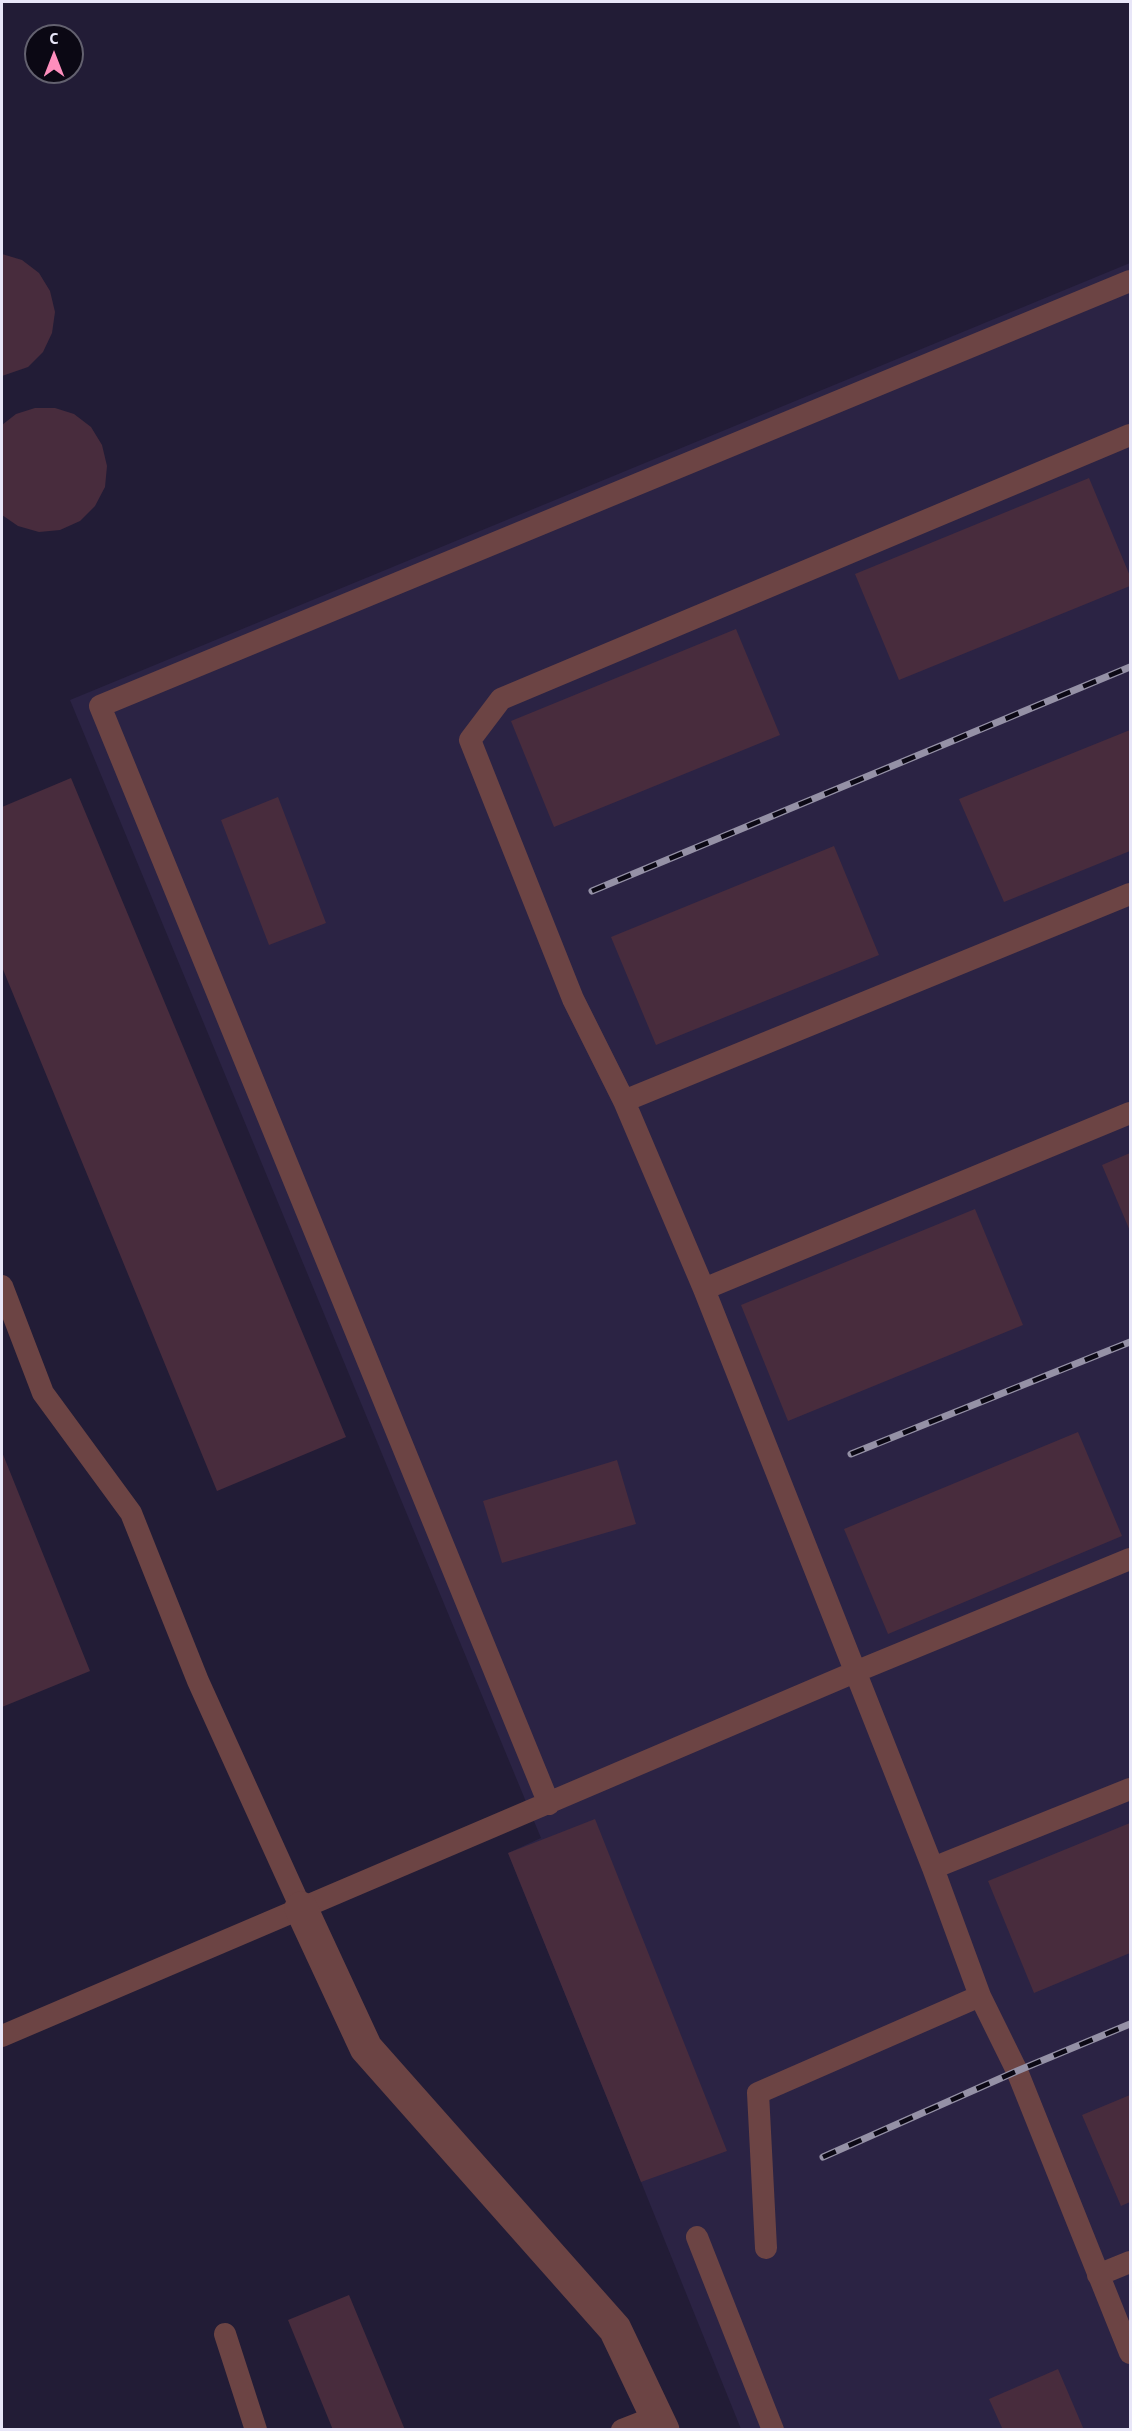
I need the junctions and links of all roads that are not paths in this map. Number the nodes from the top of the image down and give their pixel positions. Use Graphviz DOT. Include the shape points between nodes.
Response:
graph roads {
  1 [pos="1131,281"];
  2 [pos="1131,435"];
  3 [pos="1131,894"];
  4 [pos="624,1101"];
  5 [pos="1131,1113"];
  6 [pos="2,1286"];
  7 [pos="704,1289"];
  8 [pos="1131,1559"];
  9 [pos="855,1672"];
  10 [pos="1131,1789"];
  11 [pos="549,1804"];
  12 [pos="933,1868"];
  13 [pos="301,1908"];
  14 [pos="980,1996"];
  15 [pos="2,2036"];
  16 [pos="697,2237"];
  17 [pos="766,2248"];
  18 [pos="1131,2262"];
  19 [pos="1098,2275"];
  20 [pos="225,2334"];
  21 [pos="1131,2353"];
  22 [pos="660,2423"];
  23 [pos="256,2430"];
  24 [pos="622,2430"];
  25 [pos="773,2430"];
  1 -- 11 [label="lane" via="100,706"];
  2 -- 4 [label="lane" via="501,699 470,740 573,999"];
  3 -- 4 [label="lane"];
  4 -- 7 [label="lane"];
  5 -- 7 [label="lane"];
  6 -- 13 [label="lane" via="43,1393 131,1513 198,1681"];
  7 -- 9 [label="lane"];
  8 -- 9 [label="lane"];
  9 -- 11 [label="lane"];
  9 -- 12 [label="lane"];
  10 -- 12 [label="lane"];
  11 -- 13 [label="lane"];
  12 -- 14 [label="lane"];
  13 -- 15 [label="lane"];
  13 -- 22 [label="street" via="366,2048 615,2329"];
  14 -- 17 [label="lane" via="758,2093"];
  14 -- 19 [label="lane" via="1017,2071"];
  16 -- 25 [label="lane"];
  18 -- 19 [label="lane"];
  19 -- 21 [label="lane"];
  20 -- 23 [label="lane"];
  22 -- 24 [label="lane"];
}
